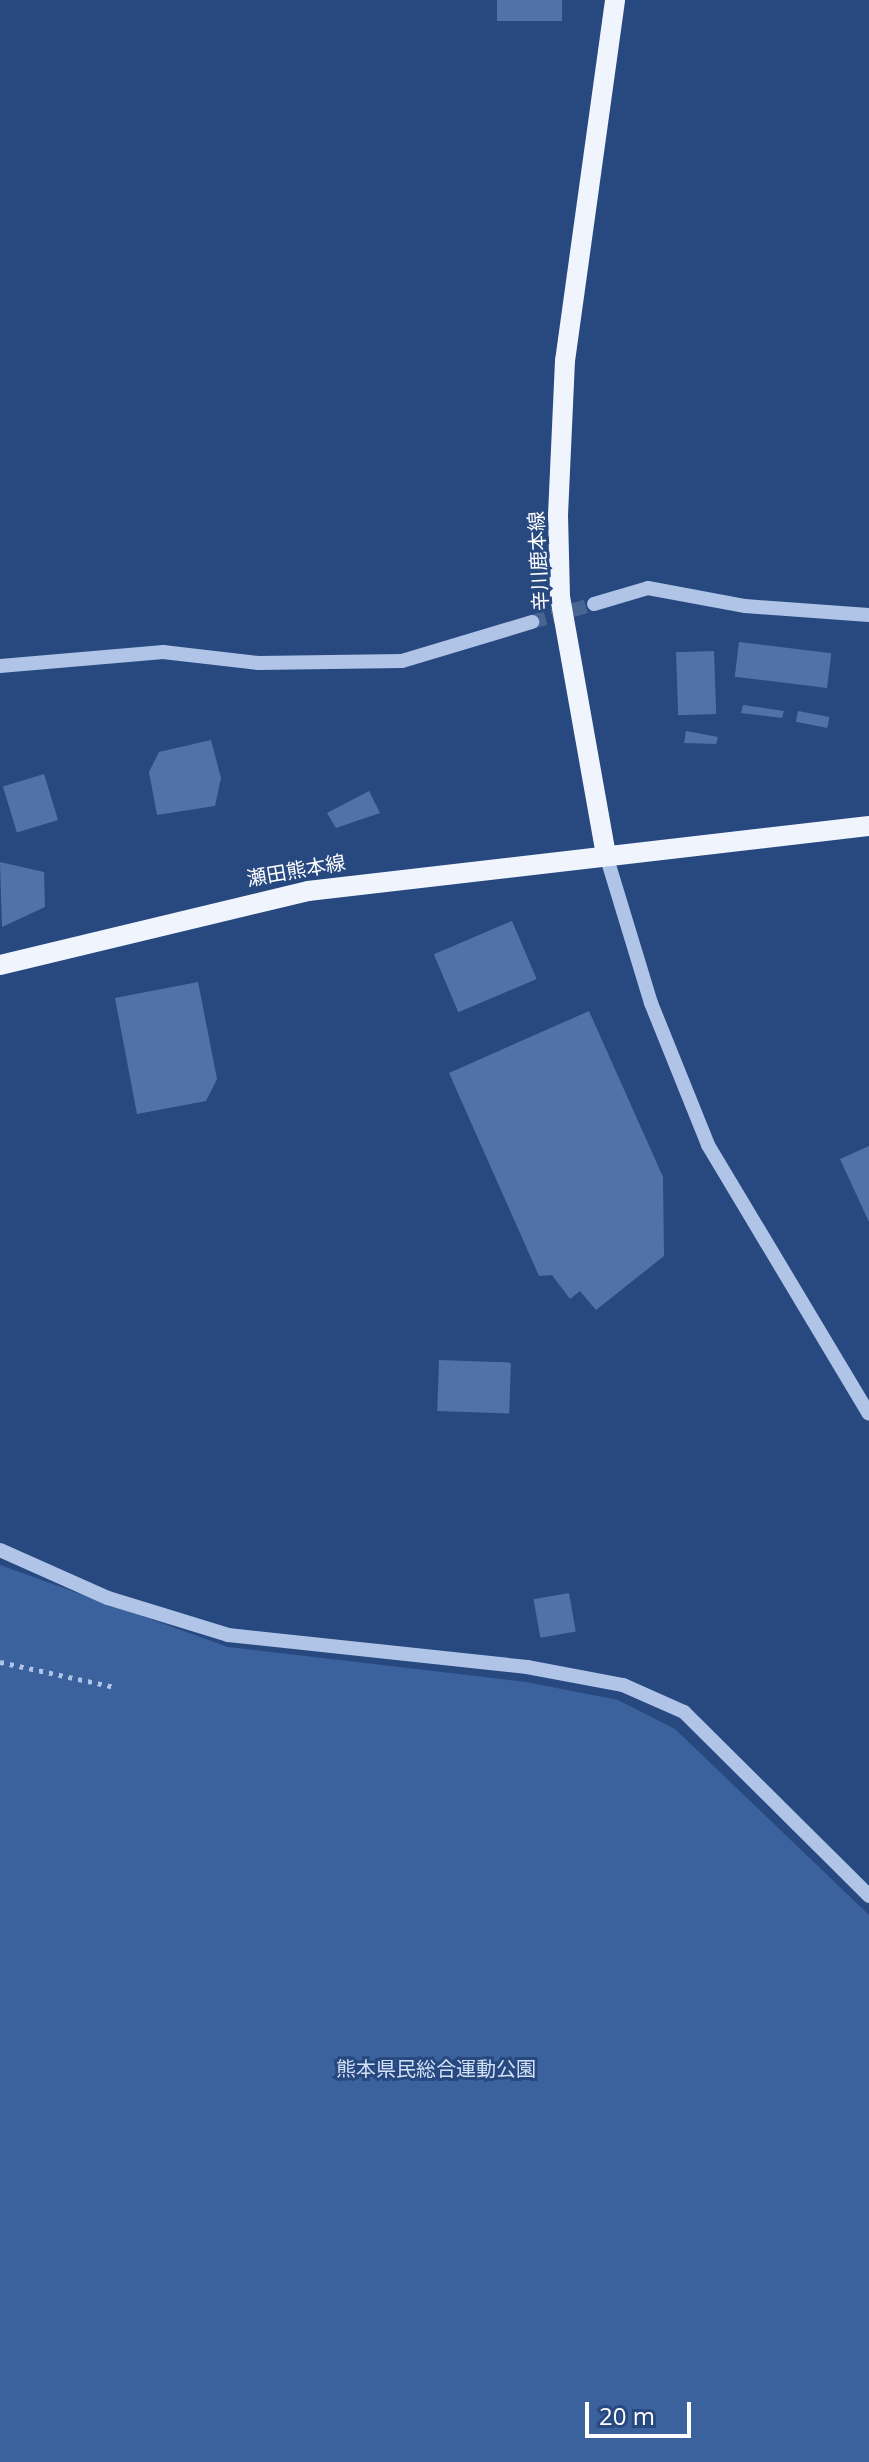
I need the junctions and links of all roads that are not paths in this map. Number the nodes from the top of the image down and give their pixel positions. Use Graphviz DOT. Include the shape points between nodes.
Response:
graph roads {
  1 [pos="615,0"];
  2 [pos="594,604"];
  3 [pos="869,615"];
  4 [pos="532,622"];
  5 [pos="0,666"];
  6 [pos="869,826"];
  7 [pos="606,855"];
  8 [pos="0,965"];
  9 [pos="869,1414"];
  10 [pos="0,1550"];
  11 [pos="869,1896"];
  1 -- 7 [label="main road, 辛川鹿本線" via="565,361 558,515 560,597"];
  2 -- 3 [label="street" via="648,588 745,606"];
  4 -- 5 [label="street" via="402,661 258,663 163,652"];
  6 -- 7 [label="main road"];
  7 -- 8 [label="main road, 瀬田熊本線" via="308,891"];
  7 -- 9 [label="street" via="651,1003 708,1145"];
  10 -- 11 [label="street" via="108,1598 228,1635 527,1667 623,1685 684,1712"];
}
